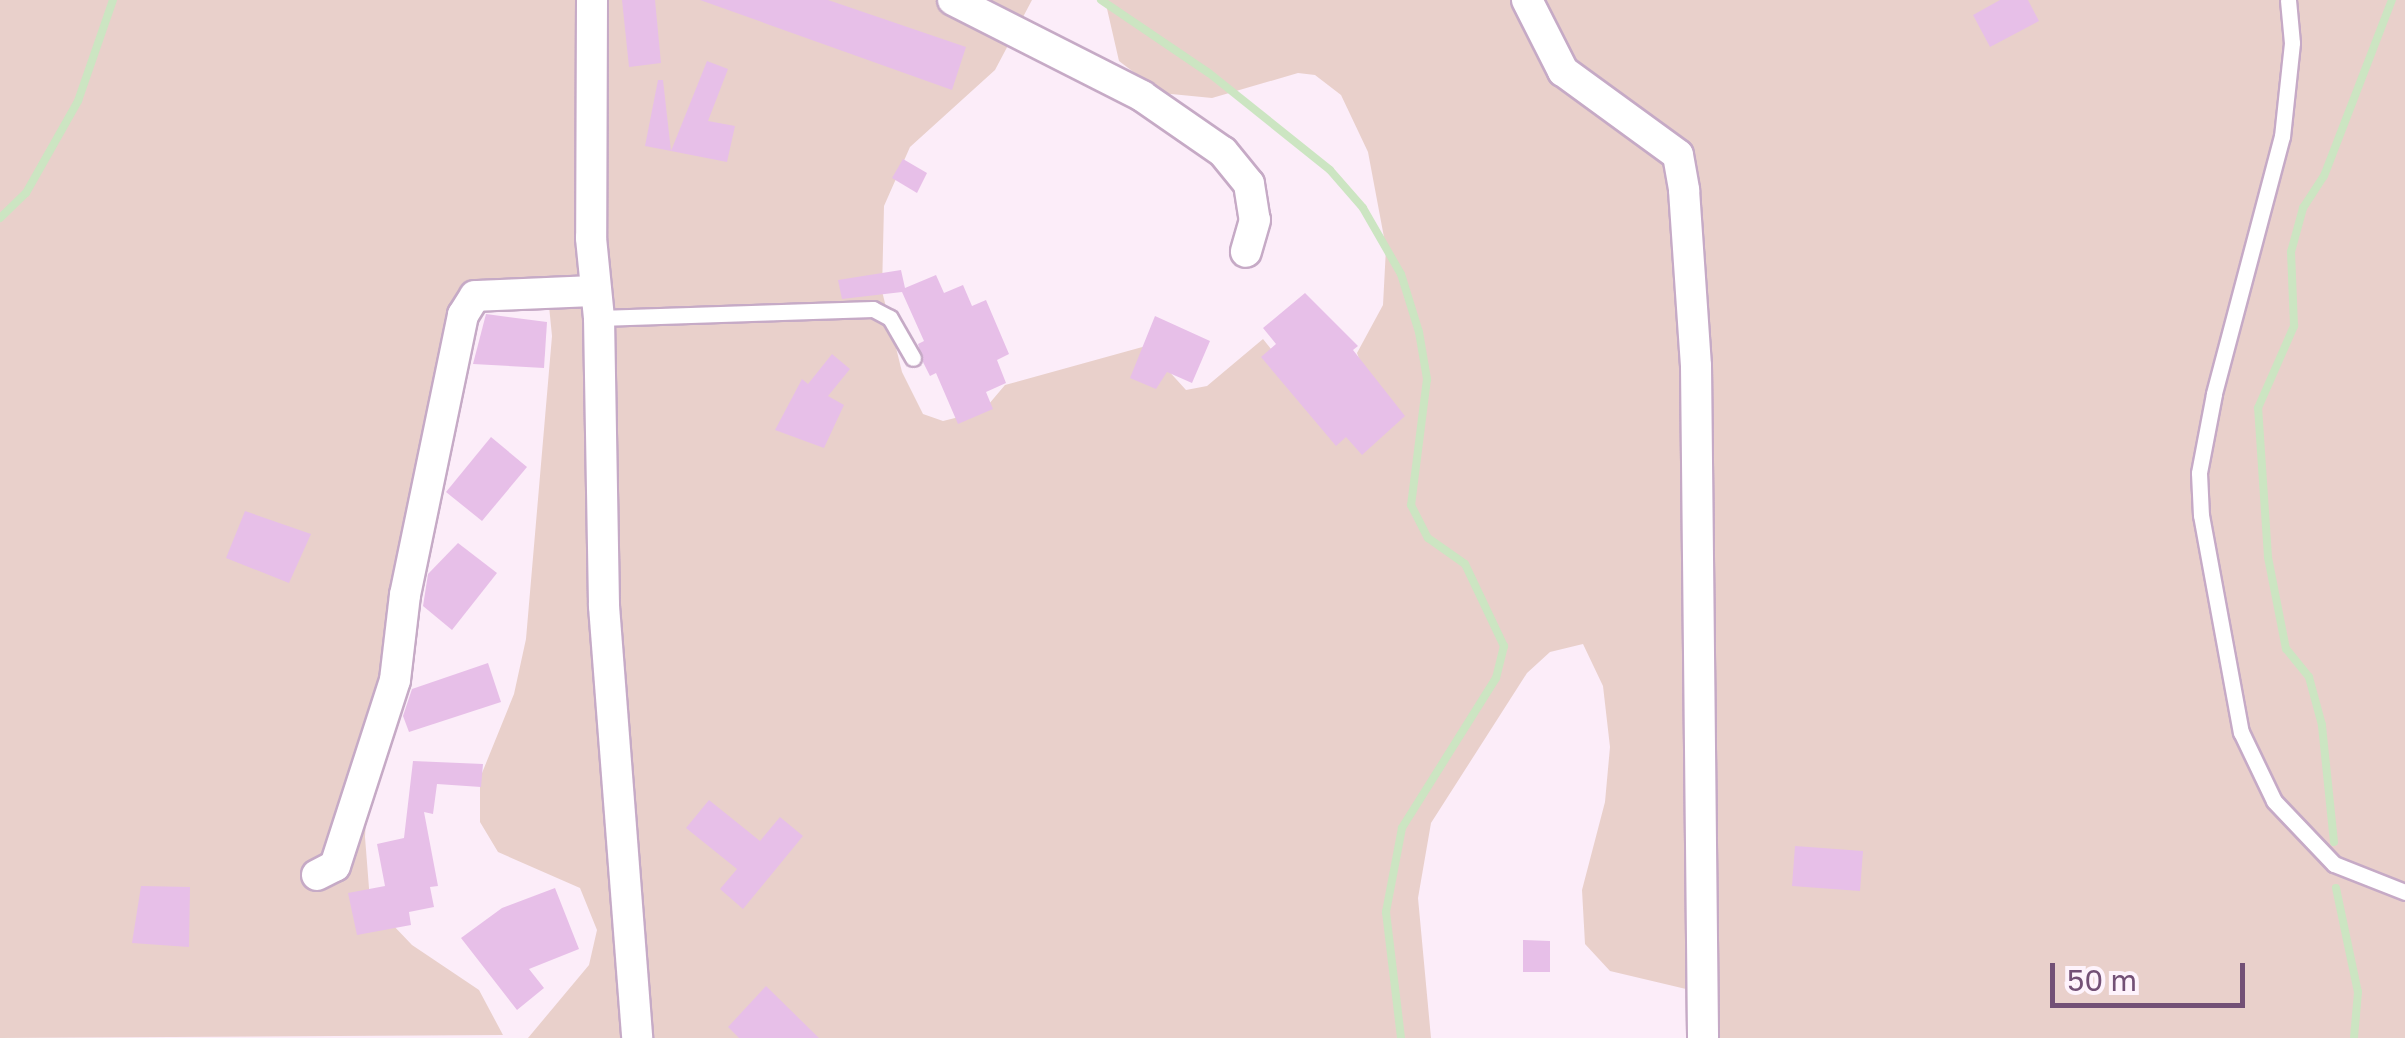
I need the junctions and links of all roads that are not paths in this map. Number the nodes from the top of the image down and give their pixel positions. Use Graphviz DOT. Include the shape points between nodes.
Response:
graph roads {
  1 [pos="592,0"];
  2 [pos="953,0"];
  3 [pos="1527,0"];
  4 [pos="2288,0"];
  5 [pos="1246,252"];
  6 [pos="597,304"];
  7 [pos="913,358"];
  8 [pos="317,875"];
  9 [pos="2405,892"];
  10 [pos="637,1038"];
  11 [pos="1703,1038"];
  1 -- 6 [label="street"];
  2 -- 5 [label="street" via="1142,96 1223,152 1248,184 1255,220"];
  3 -- 11 [label="street" via="1563,71 1678,155 1684,190 1696,366"];
  4 -- 9 [label="lane" via="2292,43 2282,136 2214,394 2199,474 2202,515 2241,732 2274,801 2334,864"];
  6 -- 7 [label="lane" via="874,309 890,318"];
  6 -- 8 [label="street" via="475,296 463,315 405,596 395,680 335,866"];
  6 -- 10 [label="street" via="604,606"];
}
